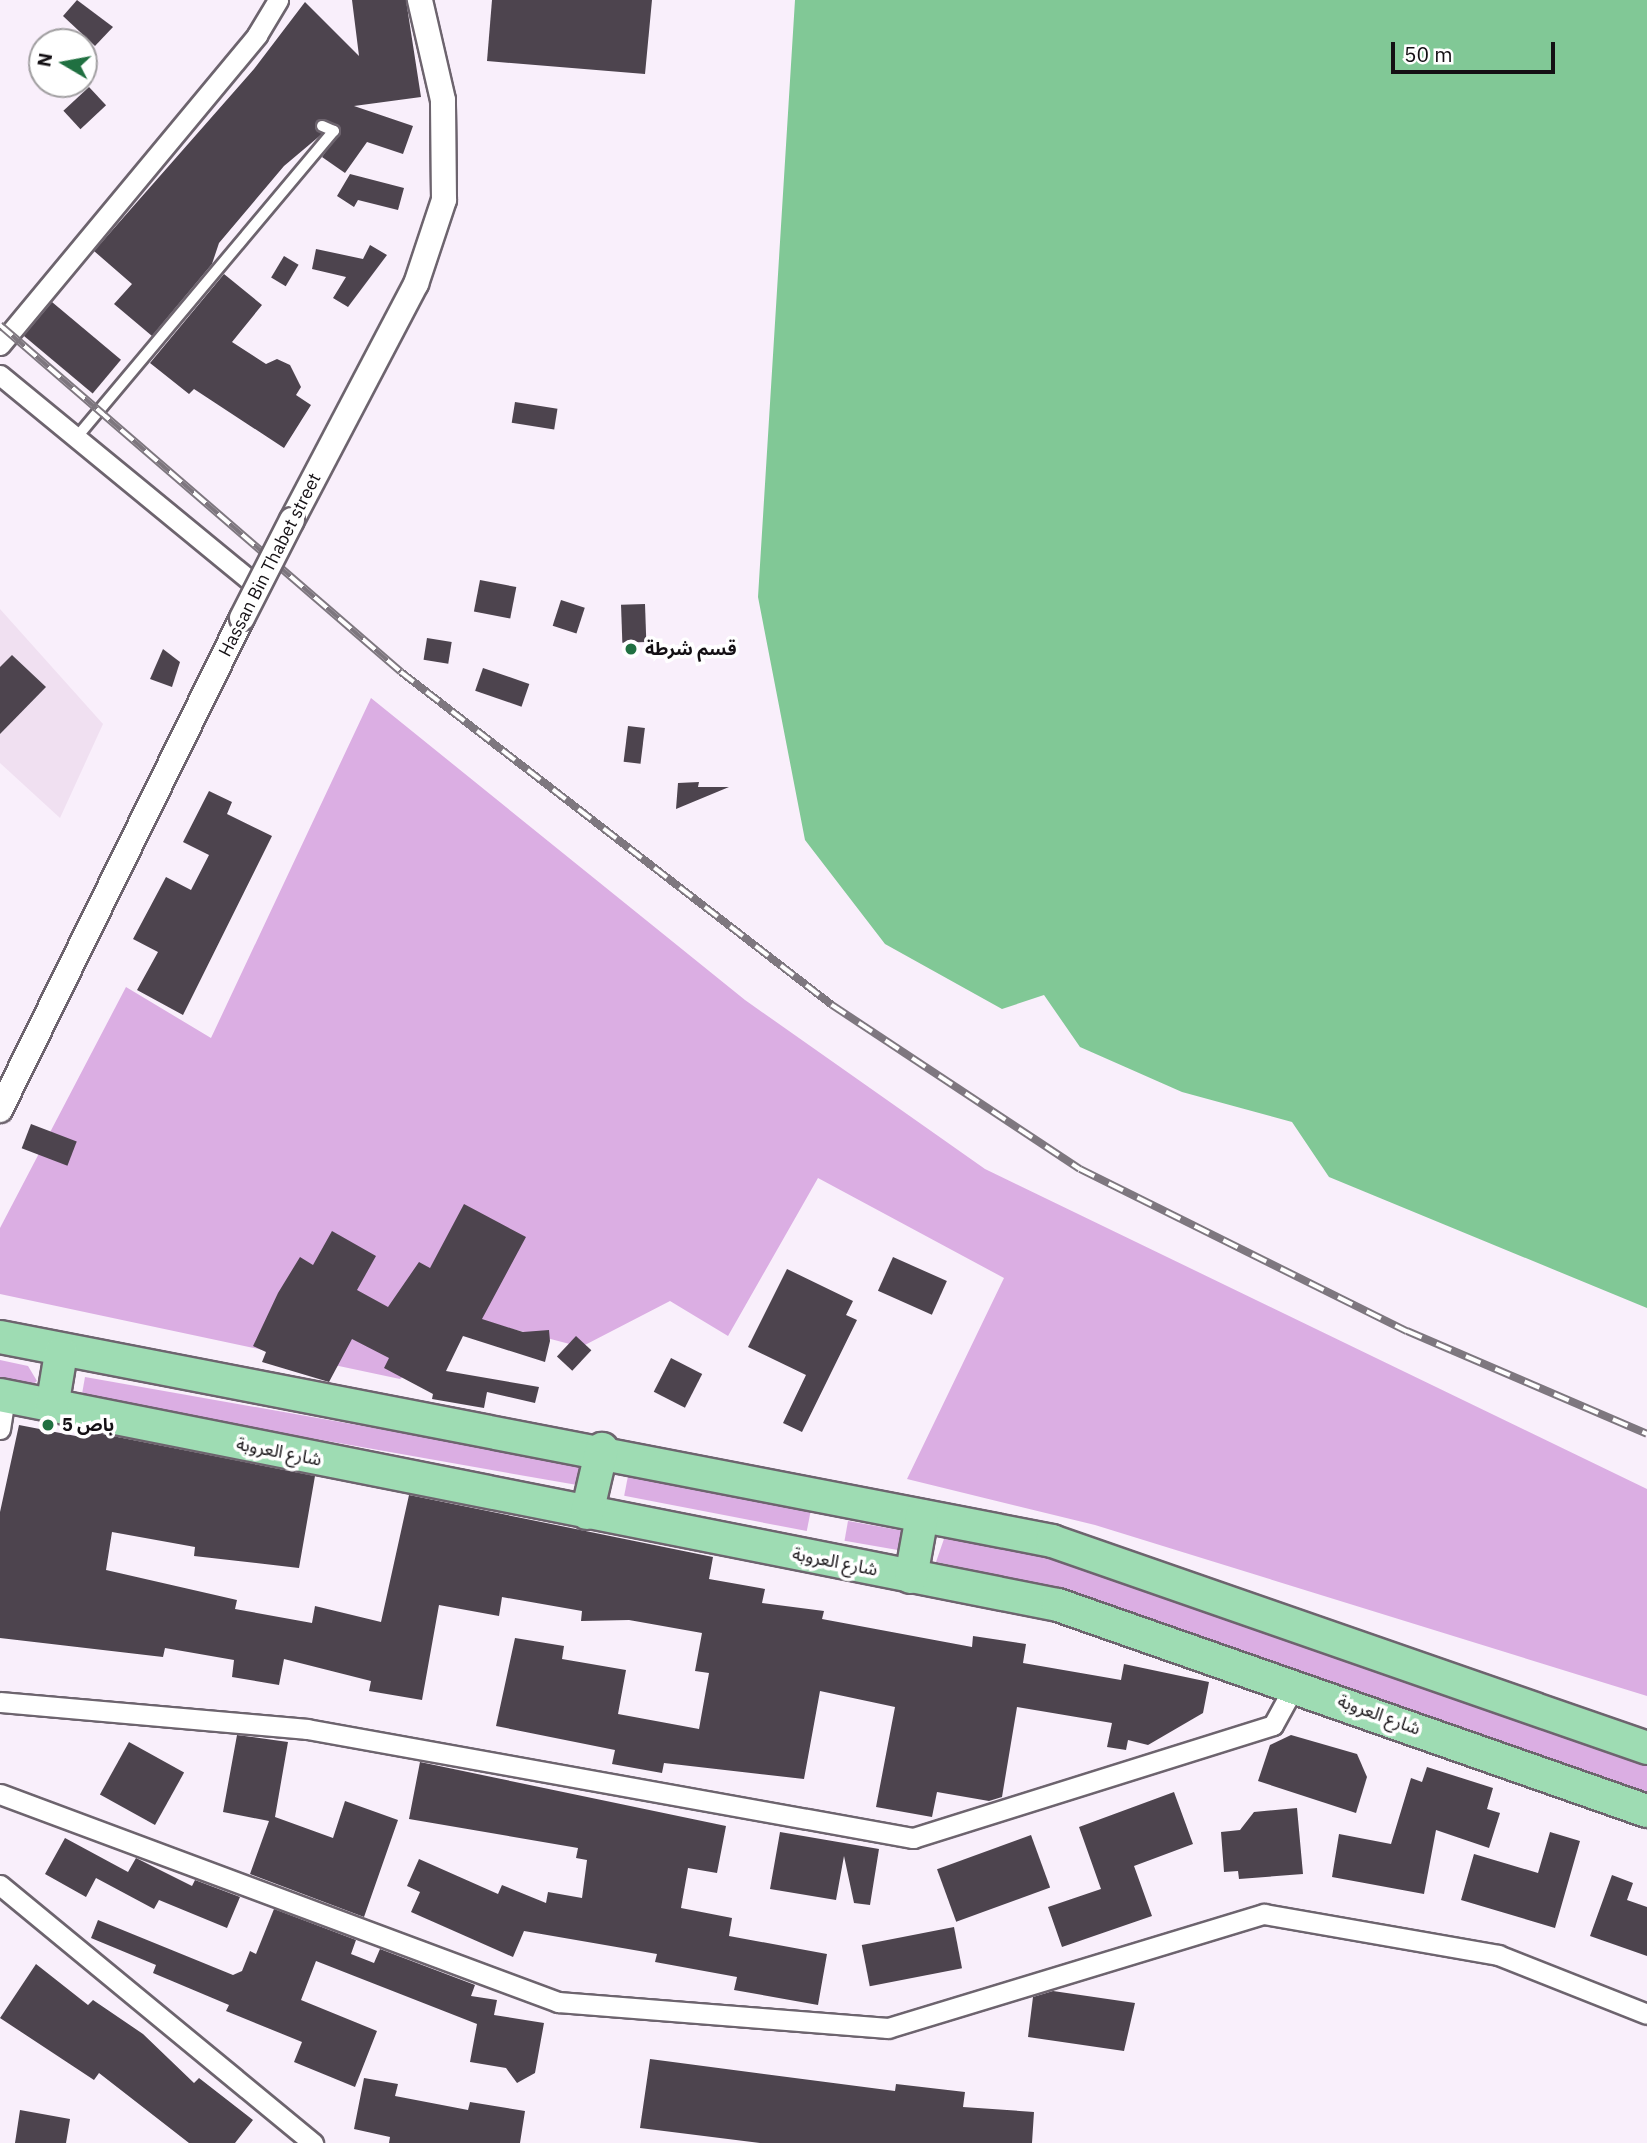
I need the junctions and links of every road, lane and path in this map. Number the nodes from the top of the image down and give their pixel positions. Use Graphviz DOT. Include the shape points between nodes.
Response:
graph roads {
  1 [pos="278,0"];
  2 [pos="420,0"];
  3 [pos="322,126"];
  4 [pos="0,345"];
  5 [pos="0,375"];
  6 [pos="76,438"];
  7 [pos="258,587"];
  8 [pos="0,1110"];
  9 [pos="0,1336"];
  10 [pos="61,1353"];
  11 [pos="3,1396"];
  12 [pos="52,1407"];
  13 [pos="0,1429"];
  14 [pos="602,1449"];
  15 [pos="587,1513"];
  16 [pos="922,1516"];
  17 [pos="911,1577"];
  18 [pos="1295,1685"];
  19 [pos="0,1702"];
  20 [pos="1647,1748"];
  21 [pos="0,1794"];
  22 [pos="1647,1811"];
  23 [pos="0,1885"];
  24 [pos="1647,2014"];
  25 [pos="313,2143"];
  1 -- 4 [label="street" via="257,35"];
  2 -- 7 [label="street, Hassan Bin Thabet street, bridge" via="443,100 444,200 416,284"];
  3 -- 6 [label="lane" via="334,131"];
  5 -- 6 [label="street"];
  6 -- 7 [label="street"];
  7 -- 8 [label="street, Hassan Bin Thabet street, bridge"];
  9 -- 10 [label="main road"];
  10 -- 12 [label="main road"];
  10 -- 14 [label="main road"];
  11 -- 12 [label="main road, شارع العروبة"];
  11 -- 13 [label="street"];
  12 -- 15 [label="main road, شارع العروبة"];
  14 -- 15 [label="main road"];
  14 -- 16 [label="main road"];
  15 -- 17 [label="main road, شارع العروبة"];
  16 -- 17 [label="main road"];
  16 -- 20 [label="main road" via="1052,1541"];
  17 -- 18 [label="main road, شارع العروبة" via="1058,1605"];
  18 -- 19 [label="street" via="1273,1725 913,1838 307,1729"];
  18 -- 22 [label="main road, شارع العروبة"];
  21 -- 24 [label="street" via="558,2002 888,2028 1264,1914 1498,1955"];
  23 -- 25 [label="street"];
}
